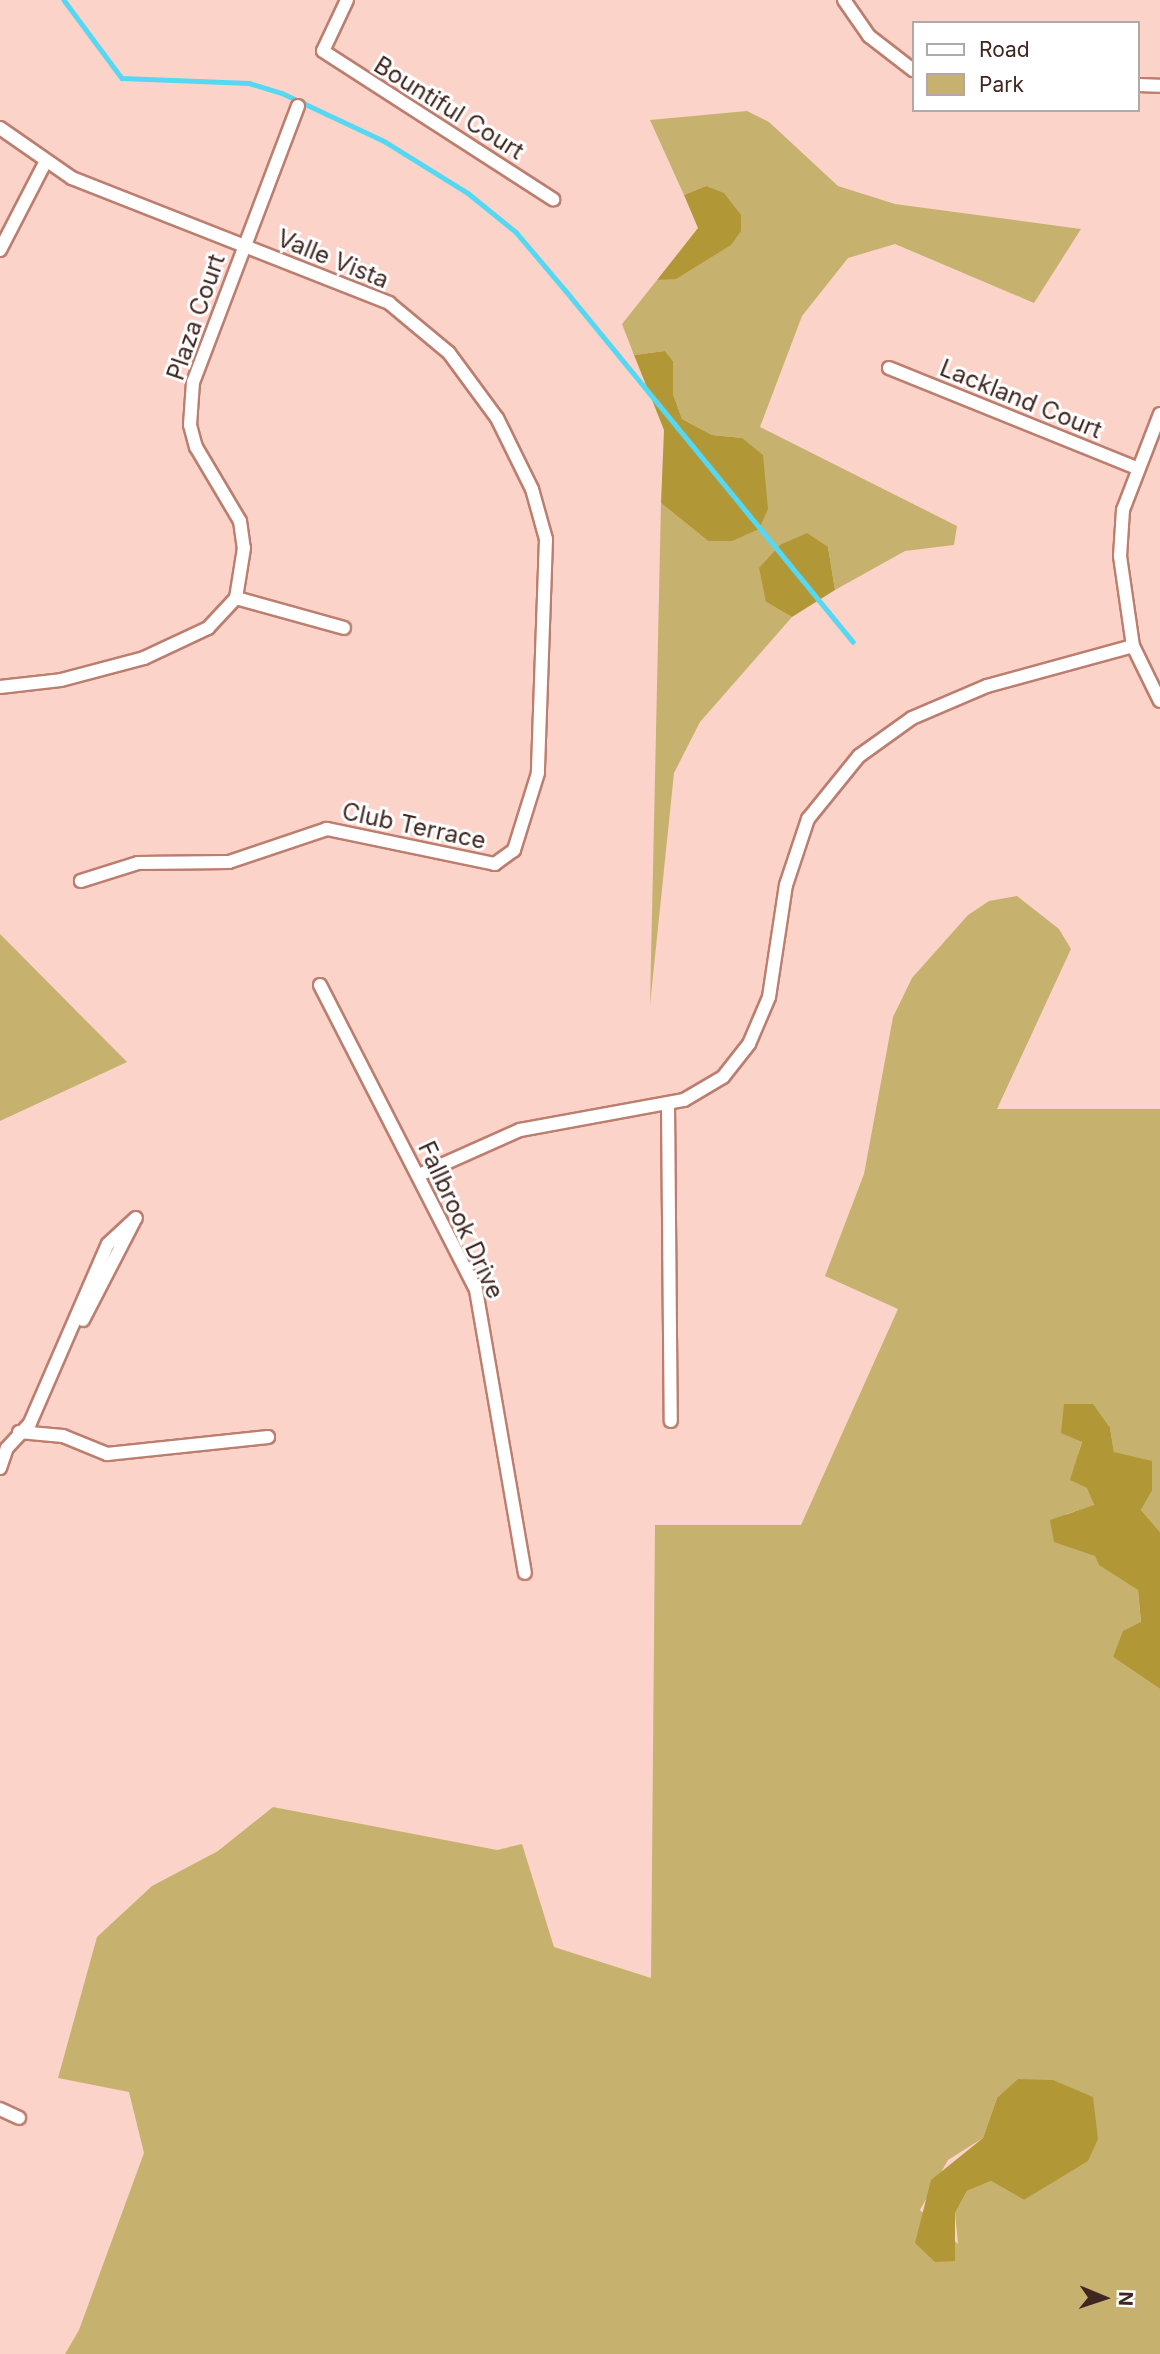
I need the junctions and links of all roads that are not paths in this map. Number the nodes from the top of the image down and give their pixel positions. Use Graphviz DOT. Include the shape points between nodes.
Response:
graph roads {
  1 [pos="347,0"];
  2 [pos="844,0"];
  3 [pos="912,69"];
  4 [pos="1139,85"];
  5 [pos="1160,86"];
  6 [pos="298,106"];
  7 [pos="0,128"];
  8 [pos="45,163"];
  9 [pos="553,199"];
  10 [pos="243,246"];
  11 [pos="0,250"];
  12 [pos="889,368"];
  13 [pos="1160,414"];
  14 [pos="1137,468"];
  15 [pos="236,598"];
  16 [pos="344,628"];
  17 [pos="1133,646"];
  18 [pos="0,687"];
  19 [pos="1160,701"];
  20 [pos="495,864"];
  21 [pos="81,881"];
  22 [pos="320,985"];
  23 [pos="668,1104"];
  24 [pos="419,1175"];
  25 [pos="136,1218"];
  26 [pos="671,1421"];
  27 [pos="19,1432"];
  28 [pos="268,1437"];
  29 [pos="0,1468"];
  30 [pos="524,1573"];
  31 [pos="0,2109"];
  32 [pos="19,2118"];
  1 -- 9 [label="street, Bountiful Court" via="323,51"];
  2 -- 3 [label="street" via="869,36"];
  4 -- 5 [label="street"];
  6 -- 10 [label="street, Plaza Court"];
  7 -- 8 [label="street, Valle Vista"];
  8 -- 10 [label="street, Valle Vista"];
  8 -- 11 [label="street"];
  10 -- 15 [label="street, Plaza Court" via="189,406 196,447 240,521 244,548"];
  10 -- 20 [label="street, Valle Vista" via="389,303 429,336 497,418 532,489 546,539 543,724 526,818 513,850"];
  12 -- 14 [label="street, Lackland Court"];
  13 -- 14 [label="street"];
  14 -- 17 [label="street" via="1123,510 1120,556"];
  15 -- 16 [label="street"];
  15 -- 18 [label="street" via="208,628 155,654 61,680"];
  17 -- 19 [label="street"];
  17 -- 23 [label="street" via="987,686 912,718 859,756 808,819 786,885 769,997 749,1044 723,1076"];
  20 -- 21 [label="street, Club Terrace" via="327,829 229,862 138,863"];
  22 -- 24 [label="street, Fallbrook Drive"];
  23 -- 24 [label="street" via="520,1130"];
  23 -- 26 [label="street"];
  24 -- 30 [label="street, Fallbrook Drive" via="476,1290"];
  25 -- 27 [label="street" via="108,1244 30,1423"];
  27 -- 28 [label="street" via="63,1436 107,1454"];
  27 -- 29 [label="street"];
  31 -- 32 [label="street"];
}
